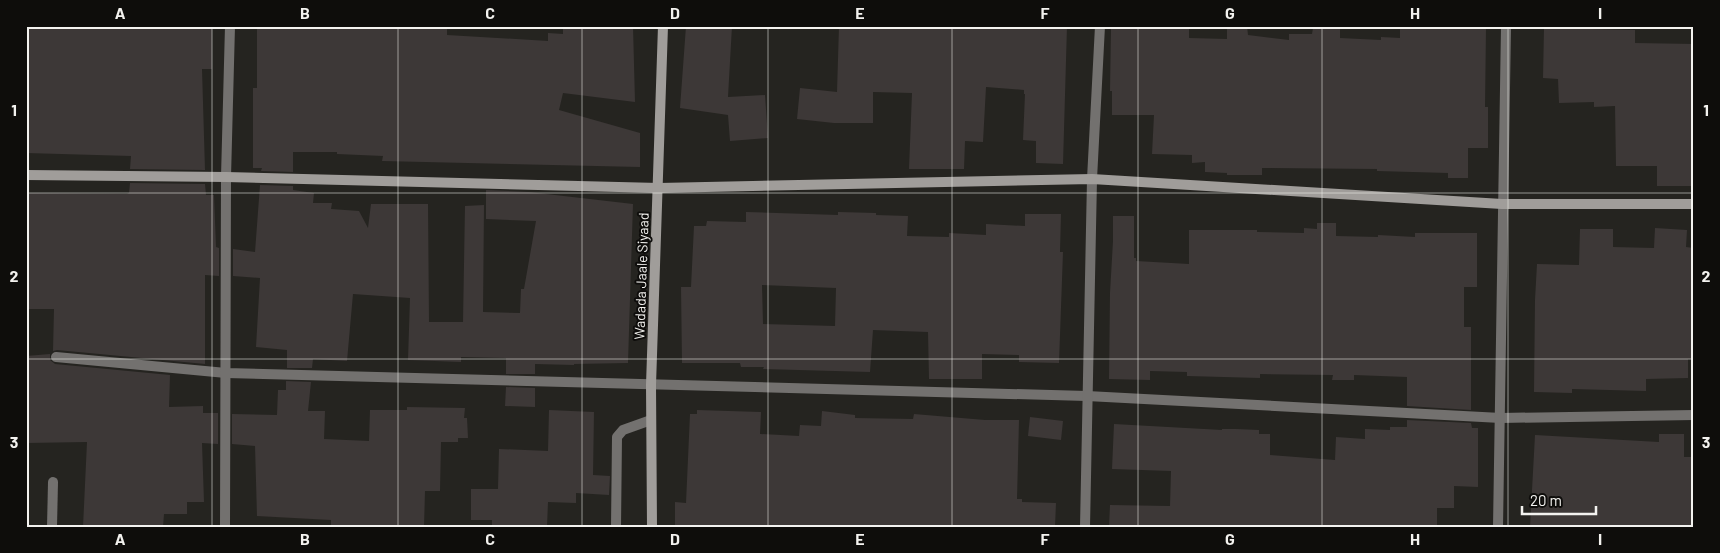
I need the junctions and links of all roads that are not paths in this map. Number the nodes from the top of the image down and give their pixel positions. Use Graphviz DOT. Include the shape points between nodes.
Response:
graph roads {
  1 [pos="230,26"];
  2 [pos="664,26"];
  3 [pos="1100,26"];
  4 [pos="1506,26"];
  5 [pos="26,175"];
  6 [pos="226,177"];
  7 [pos="1092,179"];
  8 [pos="659,188"];
  9 [pos="1502,204"];
  10 [pos="1694,204"];
  11 [pos="56,358"];
  12 [pos="226,373"];
  13 [pos="651,385"];
  14 [pos="1087,396"];
  15 [pos="1694,415"];
  16 [pos="1501,418"];
  17 [pos="651,420"];
  18 [pos="53,482"];
  19 [pos="52,527"];
  20 [pos="225,527"];
  21 [pos="616,527"];
  22 [pos="652,527"];
  23 [pos="1085,527"];
  24 [pos="1498,527"];
  1 -- 6 [label="street"];
  2 -- 8 [label="street, Wadada Jaale Siyaad"];
  3 -- 7 [label="street"];
  4 -- 9 [label="street"];
  5 -- 6 [label="street"];
  6 -- 8 [label="street"];
  6 -- 12 [label="street"];
  7 -- 8 [label="street"];
  7 -- 9 [label="street"];
  7 -- 14 [label="street"];
  8 -- 13 [label="street, Wadada Jaale Siyaad"];
  9 -- 10 [label="street"];
  9 -- 16 [label="street"];
  11 -- 12 [label="street"];
  12 -- 13 [label="street"];
  12 -- 20 [label="street"];
  13 -- 14 [label="street"];
  13 -- 17 [label="street, Wadada Jaale Siyaad"];
  14 -- 16 [label="street"];
  14 -- 23 [label="street"];
  15 -- 16 [label="street"];
  16 -- 24 [label="street"];
  17 -- 21 [label="street" via="622,430 617,437"];
  17 -- 22 [label="street, Wadada Jaale Siyaad"];
  18 -- 19 [label="street"];
}
